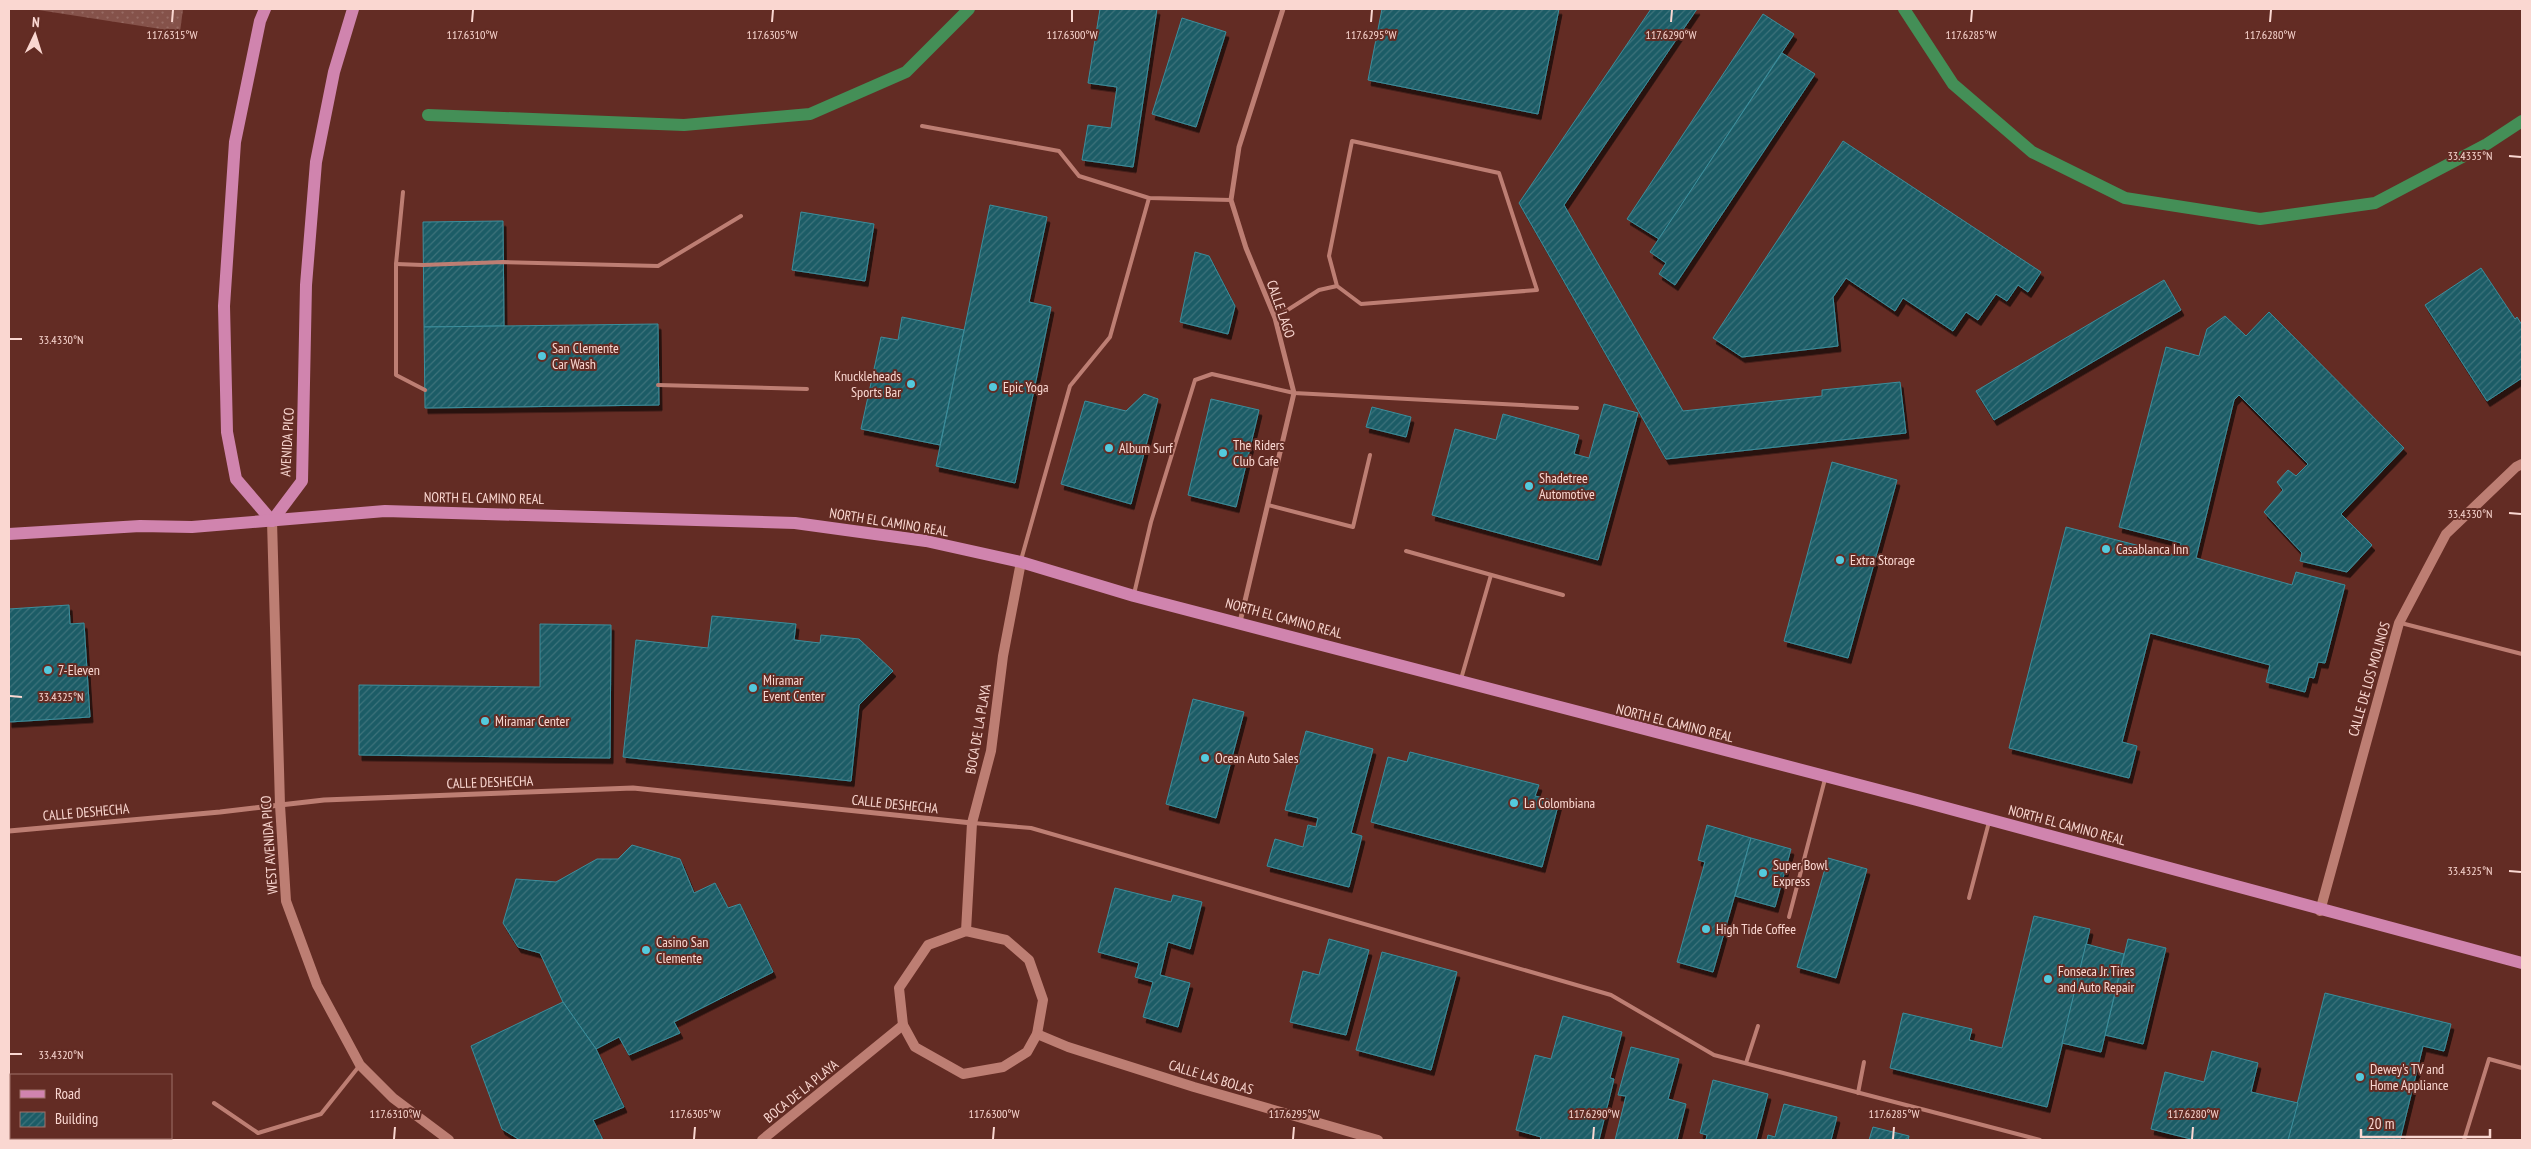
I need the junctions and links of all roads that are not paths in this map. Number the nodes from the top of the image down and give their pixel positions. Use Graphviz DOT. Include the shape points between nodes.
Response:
graph roads {
  1 [pos="265,9"];
  2 [pos="353,9"];
  3 [pos="1283,9"];
  4 [pos="922,126"];
  5 [pos="403,192"];
  6 [pos="1149,198"];
  7 [pos="1230,200"];
  8 [pos="741,216"];
  9 [pos="396,264"];
  10 [pos="1337,286"];
  11 [pos="1275,318"];
  12 [pos="658,385"];
  13 [pos="807,389"];
  14 [pos="425,390"];
  15 [pos="1294,393"];
  16 [pos="1577,408"];
  17 [pos="1370,455"];
  18 [pos="2522,464"];
  19 [pos="1268,505"];
  20 [pos="272,521"];
  21 [pos="9,534"];
  22 [pos="1406,551"];
  23 [pos="1021,562"];
  24 [pos="1491,575"];
  25 [pos="1563,594"];
  26 [pos="1134,596"];
  27 [pos="1240,622"];
  28 [pos="2399,623"];
  29 [pos="2522,654"];
  30 [pos="1461,681"];
  31 [pos="1826,777"];
  32 [pos="280,805"];
  33 [pos="1989,820"];
  34 [pos="972,824"];
  35 [pos="9,831"];
  36 [pos="1969,898"];
  37 [pos="2320,910"];
  38 [pos="1789,917"];
  39 [pos="966,931"];
  40 [pos="2522,963"];
  41 [pos="903,1024"];
  42 [pos="1758,1026"];
  43 [pos="1037,1034"];
  44 [pos="1864,1062"];
  45 [pos="1746,1063"];
  46 [pos="360,1065"];
  47 [pos="2522,1068"];
  48 [pos="1858,1093"];
  49 [pos="214,1103"];
  50 [pos="449,1140"];
  51 [pos="762,1140"];
  52 [pos="1378,1140"];
  53 [pos="2040,1140"];
  54 [pos="2464,1140"];
  1 -- 20 [label="main road" via="235,142 225,316 227,432 236,479"];
  2 -- 20 [label="main road, AVENIDA PICO" via="334,72 316,162 306,285 302,481"];
  3 -- 7 [label="street, CALLE LAGO" via="1239,147"];
  4 -- 6 [label="lane" via="1059,151 1079,176"];
  5 -- 9 [label="lane"];
  6 -- 7 [label="lane"];
  6 -- 23 [label="lane" via="1110,337 1070,386"];
  7 -- 11 [label="street, CALLE LAGO"];
  8 -- 9 [label="lane" via="658,266 503,262"];
  9 -- 14 [label="lane" via="396,375"];
  10 -- 10 [label="lane" via="1361,304 1537,290 1499,173 1352,142 1328,256"];
  10 -- 11 [label="lane" via="1319,290"];
  11 -- 15 [label="street, CALLE LAGO"];
  12 -- 13 [label="lane"];
  15 -- 16 [label="lane"];
  15 -- 19 [label="street, CALLE LAGO"];
  15 -- 26 [label="lane" via="1212,374 1195,380 1151,522"];
  17 -- 19 [label="lane" via="1353,527"];
  18 -- 28 [label="street, CALLE DE LOS MOLINOS" via="2446,534"];
  19 -- 27 [label="street, CALLE LAGO"];
  20 -- 21 [label="main road, NORTH EL CAMINO REAL"];
  20 -- 23 [label="main road, NORTH EL CAMINO REAL" via="385,511 795,523 926,541"];
  20 -- 32 [label="street, WEST AVENIDA PICO"];
  22 -- 24 [label="lane"];
  23 -- 26 [label="main road, NORTH EL CAMINO REAL"];
  23 -- 34 [label="street, BOCA DE LA PLAYA" via="1003,656 991,751"];
  24 -- 25 [label="lane"];
  24 -- 30 [label="lane"];
  26 -- 27 [label="main road, NORTH EL CAMINO REAL"];
  27 -- 30 [label="main road, NORTH EL CAMINO REAL"];
  28 -- 29 [label="lane"];
  28 -- 37 [label="street, CALLE DE LOS MOLINOS"];
  30 -- 31 [label="main road, NORTH EL CAMINO REAL"];
  31 -- 33 [label="main road, NORTH EL CAMINO REAL"];
  31 -- 38 [label="lane"];
  32 -- 34 [label="street, CALLE DESHECHA" via="336,799 632,788"];
  32 -- 35 [label="street, CALLE DESHECHA"];
  32 -- 46 [label="street, WEST AVENIDA PICO" via="286,901 317,985"];
  33 -- 36 [label="lane"];
  33 -- 37 [label="main road, NORTH EL CAMINO REAL"];
  34 -- 39 [label="street, BOCA DE LA PLAYA"];
  34 -- 45 [label="lane" via="1031,828 1611,995 1714,1055"];
  37 -- 40 [label="main road, NORTH EL CAMINO REAL"];
  39 -- 41 [label="street" via="928,946 899,988"];
  39 -- 43 [label="street" via="1006,940 1029,960 1043,1000"];
  41 -- 43 [label="street" via="915,1048 963,1074 1003,1067 1026,1052"];
  41 -- 51 [label="street, BOCA DE LA PLAYA"];
  42 -- 45 [label="lane"];
  43 -- 52 [label="street, CALLE LAS BOLAS" via="1194,1087"];
  44 -- 48 [label="lane"];
  45 -- 48 [label="lane"];
  46 -- 49 [label="lane" via="322,1114 258,1133"];
  46 -- 50 [label="street, WEST AVENIDA PICO" via="393,1098"];
  47 -- 54 [label="lane" via="2489,1059"];
  48 -- 53 [label="lane"];
}
